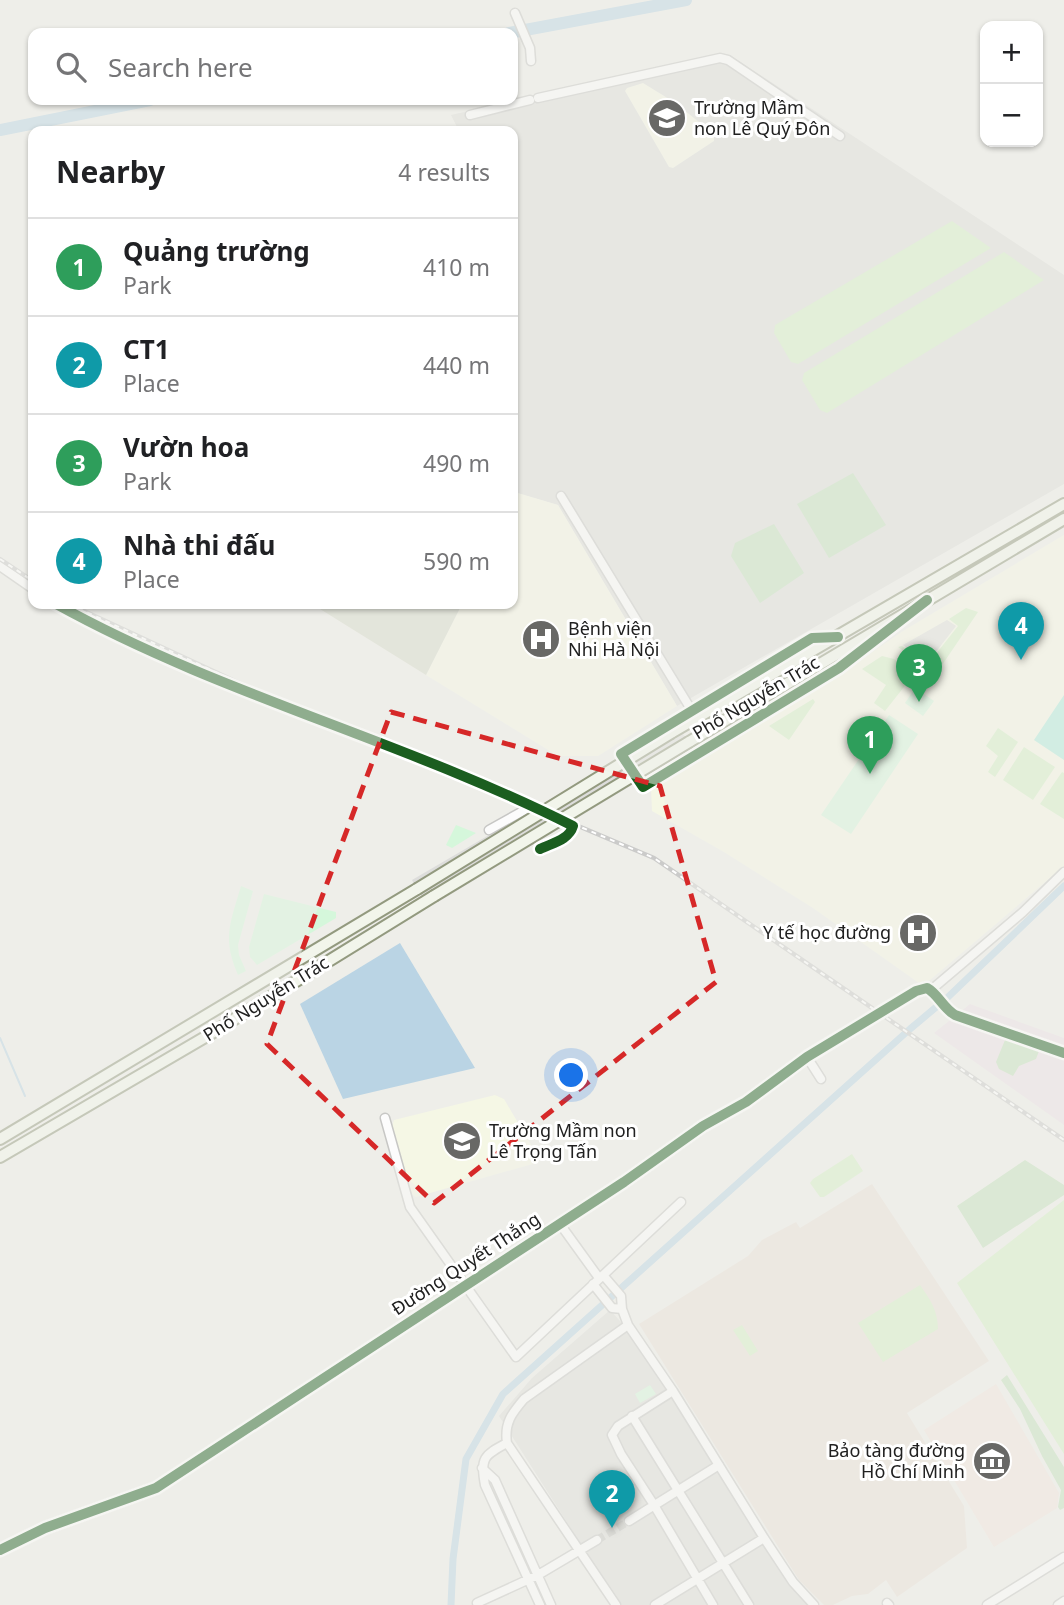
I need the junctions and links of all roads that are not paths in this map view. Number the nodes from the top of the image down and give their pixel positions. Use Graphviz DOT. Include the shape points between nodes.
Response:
graph roads {
  1 [pos="515,13"];
  2 [pos="531,61"];
  3 [pos="518,103"];
  4 [pos="510,105"];
  5 [pos="470,115"];
  6 [pos="840,136"];
  7 [pos="561,496"];
  8 [pos="1064,504"];
  9 [pos="1064,519"];
  10 [pos="1000,541"];
  11 [pos="1007,552"];
  12 [pos="0,566"];
  13 [pos="28,586"];
  14 [pos="927,600"];
  15 [pos="66,609"];
  16 [pos="838,637"];
  17 [pos="692,710"];
  18 [pos="645,739"];
  19 [pos="668,772"];
  20 [pos="532,806"];
  21 [pos="489,830"];
  22 [pos="540,849"];
  23 [pos="1064,872"];
  24 [pos="933,993"];
  25 [pos="1064,1053"];
  26 [pos="807,1057"];
  27 [pos="821,1079"];
  28 [pos="385,1118"];
  29 [pos="0,1139"];
  30 [pos="0,1157"];
  31 [pos="681,1202"];
  32 [pos="560,1224"];
  33 [pos="599,1281"];
  34 [pos="466,1285"];
  35 [pos="622,1309"];
  36 [pos="628,1325"];
  37 [pos="673,1391"];
  38 [pos="632,1416"];
  39 [pos="507,1443"];
  40 [pos="719,1465"];
  41 [pos="481,1467"];
  42 [pos="678,1490"];
  43 [pos="654,1504"];
  44 [pos="629,1521"];
  45 [pos="764,1538"];
  46 [pos="597,1540"];
  47 [pos="0,1550"];
  48 [pos="581,1550"];
  49 [pos="1064,1557"];
  50 [pos="723,1563"];
  51 [pos="538,1575"];
  52 [pos="528,1579"];
  53 [pos="697,1580"];
  54 [pos="495,1594"];
  55 [pos="805,1597"];
  56 [pos="1064,1601"];
  57 [pos="477,1602"];
  58 [pos="797,1604"];
  59 [pos="500,1605"];
  60 [pos="540,1605"];
  61 [pos="551,1605"];
  62 [pos="616,1605"];
  63 [pos="655,1605"];
  64 [pos="713,1605"];
  65 [pos="749,1605"];
  66 [pos="814,1605"];
  67 [pos="987,1605"];
  68 [pos="1058,1605"];
  1 -- 2 [label="street"];
  3 -- 6 [label="street" via="720,58"];
  4 -- 5 [label="street"];
  7 -- 17 [label="street"];
  8 -- 10 [label="main road, Phố Nguyễn Trác"];
  9 -- 11 [label="main road, Phố Nguyễn Trác"];
  10 -- 11 [label="main road"];
  10 -- 16 [label="main road, Phố Nguyễn Trác"];
  11 -- 14 [label="main road, Phố Nguyễn Trác"];
  12 -- 13 [label="street"];
  14 -- 19 [label="street, Phố Nguyễn Trác" via="839,668"];
  14 -- 30 [label="main road, Phố Nguyễn Trác, bridge"];
  15 -- 20 [label="street" via="166,658"];
  16 -- 17 [label="street, Phố Nguyễn Trác" via="812,638"];
  16 -- 29 [label="main road, Phố Nguyễn Trác, bridge" via="417,889 259,976"];
  17 -- 18 [label="street, Phố Nguyễn Trác"];
  18 -- 19 [label="street"];
  18 -- 19 [label="street, Phố Nguyễn Trác" via="621,754 643,787"];
  20 -- 21 [label="street"];
  20 -- 22 [label="street" via="573,826 566,838"];
  23 -- 24 [label="street"];
  24 -- 25 [label="main road" via="955,1016"];
  24 -- 26 [label="main road, Đường Quyết Thắng" via="927,988 916,991"];
  26 -- 27 [label="street"];
  26 -- 32 [label="main road, Đường Quyết Thắng"];
  28 -- 34 [label="street" via="410,1207"];
  31 -- 33 [label="street"];
  32 -- 33 [label="street"];
  32 -- 34 [label="main road, Đường Quyết Thắng"];
  33 -- 34 [label="street" via="516,1357"];
  33 -- 35 [label="street" via="621,1296"];
  33 -- 35 [label="street" via="612,1308"];
  34 -- 47 [label="main road, Đường Quyết Thắng" via="156,1488 45,1528"];
  35 -- 36 [label="street"];
  36 -- 37 [label="street"];
  36 -- 39 [label="street" via="524,1398 506,1426"];
  37 -- 38 [label="street"];
  37 -- 40 [label="street"];
  38 -- 42 [label="street"];
  38 -- 43 [label="street" via="612,1435"];
  39 -- 41 [label="street" via="488,1453"];
  39 -- 48 [label="street"];
  40 -- 42 [label="street"];
  40 -- 45 [label="street"];
  41 -- 51 [label="street" via="495,1480"];
  41 -- 52 [label="street"];
  42 -- 43 [label="street"];
  42 -- 50 [label="street"];
  43 -- 44 [label="street"];
  43 -- 53 [label="street"];
  45 -- 50 [label="street"];
  45 -- 55 [label="street"];
  46 -- 48 [label="street"];
  48 -- 51 [label="street"];
  48 -- 62 [label="street"];
  49 -- 67 [label="street"];
  50 -- 53 [label="street"];
  50 -- 65 [label="street"];
  51 -- 52 [label="street"];
  51 -- 61 [label="street"];
  52 -- 54 [label="street"];
  52 -- 60 [label="street"];
  53 -- 63 [label="street"];
  53 -- 64 [label="street"];
  54 -- 57 [label="street"];
  54 -- 59 [label="street"];
  55 -- 58 [label="street"];
  55 -- 66 [label="street"];
  56 -- 68 [label="street"];
}
